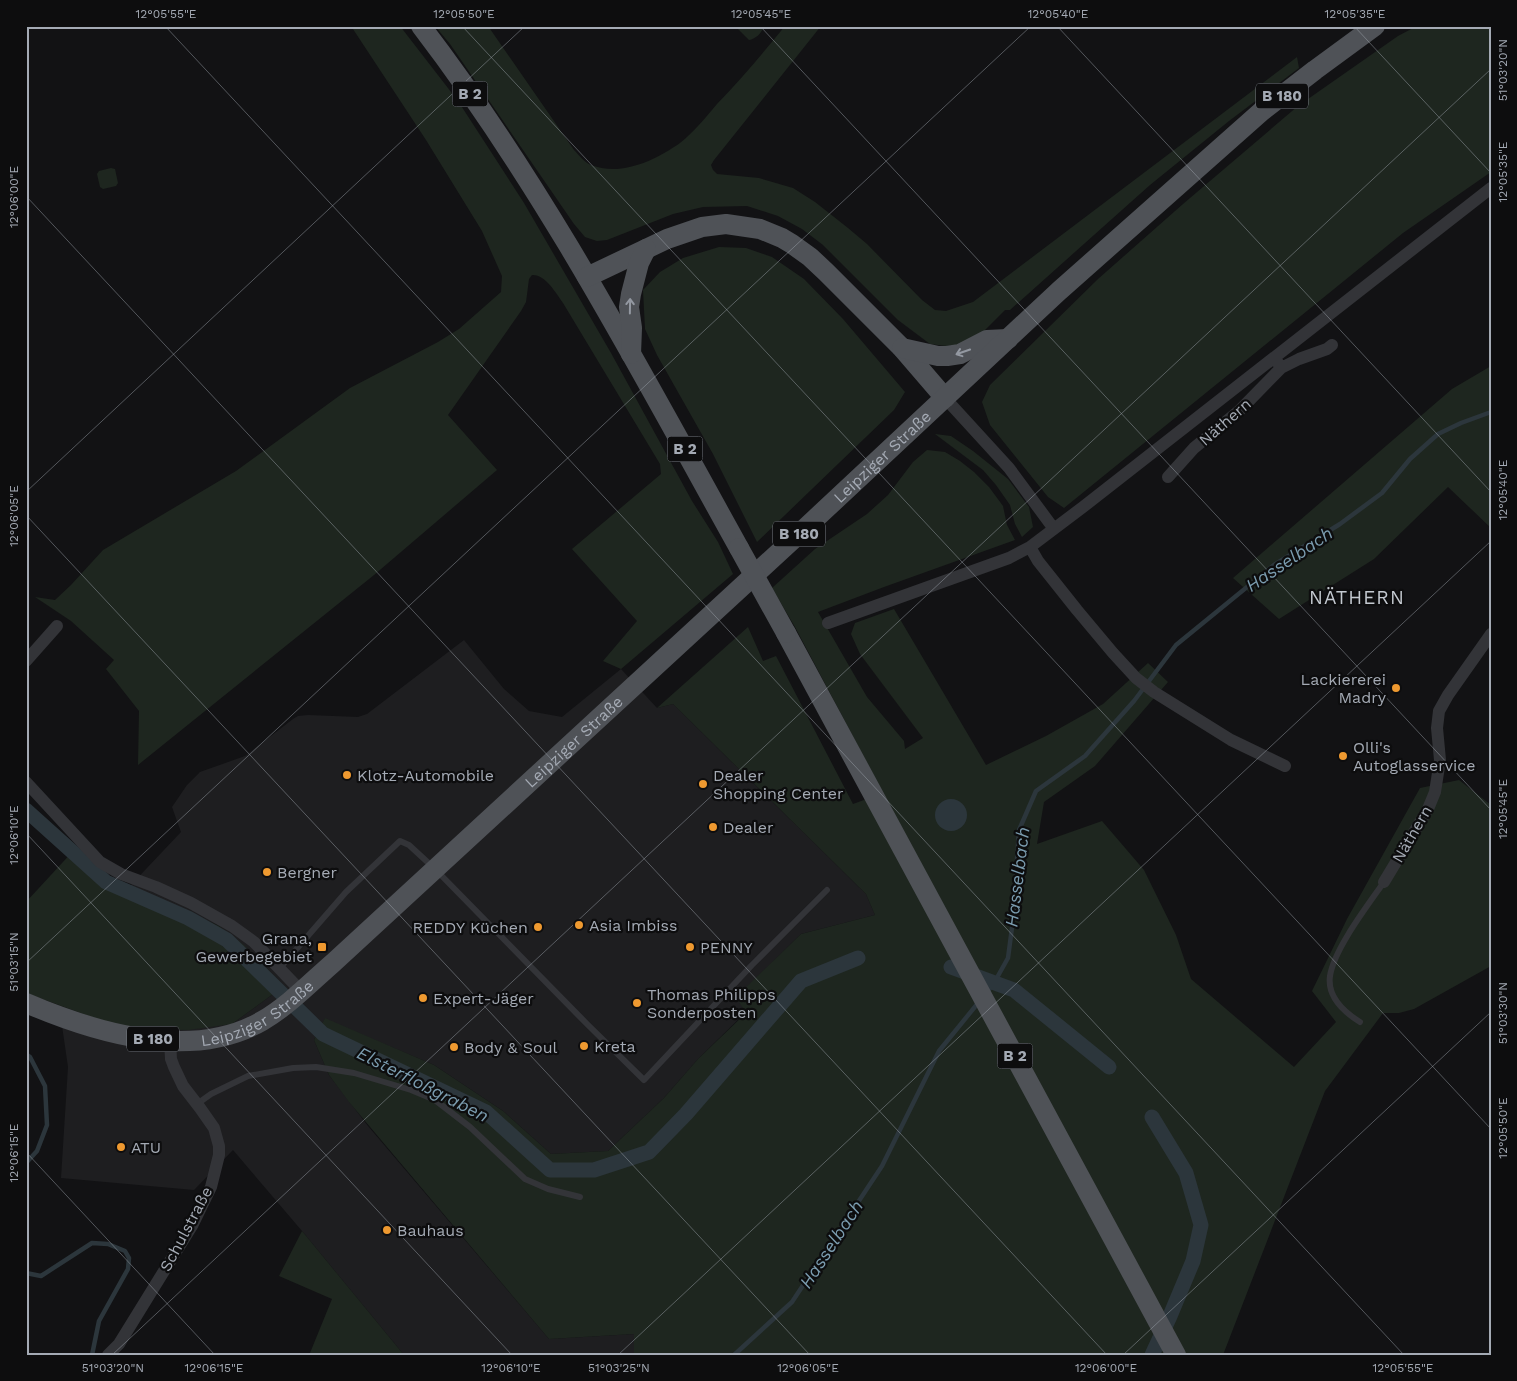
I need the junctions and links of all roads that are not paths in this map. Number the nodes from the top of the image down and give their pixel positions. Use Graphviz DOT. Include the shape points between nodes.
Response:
graph roads {
  1 [pos="421,26"];
  2 [pos="1375,26"];
  3 [pos="1491,188"];
  4 [pos="646,249"];
  5 [pos="587,277"];
  6 [pos="1008,339"];
  7 [pos="1332,345"];
  8 [pos="902,348"];
  9 [pos="631,354"];
  10 [pos="1278,363"];
  11 [pos="945,398"];
  12 [pos="1168,477"];
  13 [pos="1054,529"];
  14 [pos="1030,547"];
  15 [pos="828,623"];
  16 [pos="57,626"];
  17 [pos="1491,634"];
  18 [pos="26,661"];
  19 [pos="1285,766"];
  20 [pos="26,782"];
  21 [pos="435,869"];
  22 [pos="1384,882"];
  23 [pos="827,890"];
  24 [pos="280,968"];
  25 [pos="298,993"];
  26 [pos="26,1003"];
  27 [pos="1360,1022"];
  28 [pos="170,1040"];
  29 [pos="197,1104"];
  30 [pos="580,1197"];
  31 [pos="108,1355"];
  32 [pos="1176,1355"];
  1 -- 5 [label="main road, B 2" via="485,115"];
  2 -- 6 [label="main road, Leipziger Straße / B 180" via="1262,111"];
  3 -- 10 [label="street"];
  4 -- 5 [label="main road"];
  4 -- 8 [label="main road" via="702,227 737,225 771,233 810,257"];
  9 -- 4 [label="main road, one-way" via="629,307 639,263"];
  5 -- 9 [label="main road, B 2"];
  6 -- 8 [label="main road, one-way" via="987,340 960,354 947,356"];
  6 -- 11 [label="main road, Leipziger Straße / B 180"];
  7 -- 10 [label="street, Näthern" via="1299,359"];
  8 -- 11 [label="main road"];
  9 -- 32 [label="main road, B 2, bridge"];
  10 -- 12 [label="street, Näthern" via="1239,412 1194,448"];
  10 -- 13 [label="street"];
  11 -- 13 [label="street" via="1009,468"];
  11 -- 21 [label="main road, Leipziger Straße / B 180"];
  13 -- 14 [label="street"];
  14 -- 15 [label="street" via="1009,558"];
  14 -- 19 [label="street" via="1077,610 1136,678 1231,740"];
  16 -- 18 [label="street"];
  17 -- 22 [label="street, Näthern" via="1439,711 1440,760 1435,792 1428,810"];
  20 -- 24 [label="street" via="100,862 191,903 232,926"];
  21 -- 23 [label="lane" via="644,1080"];
  21 -- 24 [label="lane" via="409,844 400,841 346,892"];
  21 -- 25 [label="main road, Leipziger Straße / B 180"];
  22 -- 27 [label="lane, Näthern" via="1341,948 1330,977 1337,1003"];
  24 -- 25 [label="street"];
  25 -- 28 [label="main road, Leipziger Straße / B 180" via="263,1020 236,1032 206,1039"];
  26 -- 28 [label="main road, Leipziger Straße / B 180" via="110,1032"];
  28 -- 29 [label="street, Schulstraße" via="174,1067"];
  29 -- 30 [label="lane" via="248,1076 316,1067 354,1073 435,1100 525,1179"];
  29 -- 31 [label="street, Schulstraße" via="214,1128 219,1146 210,1187 193,1224 119,1344"];
}
